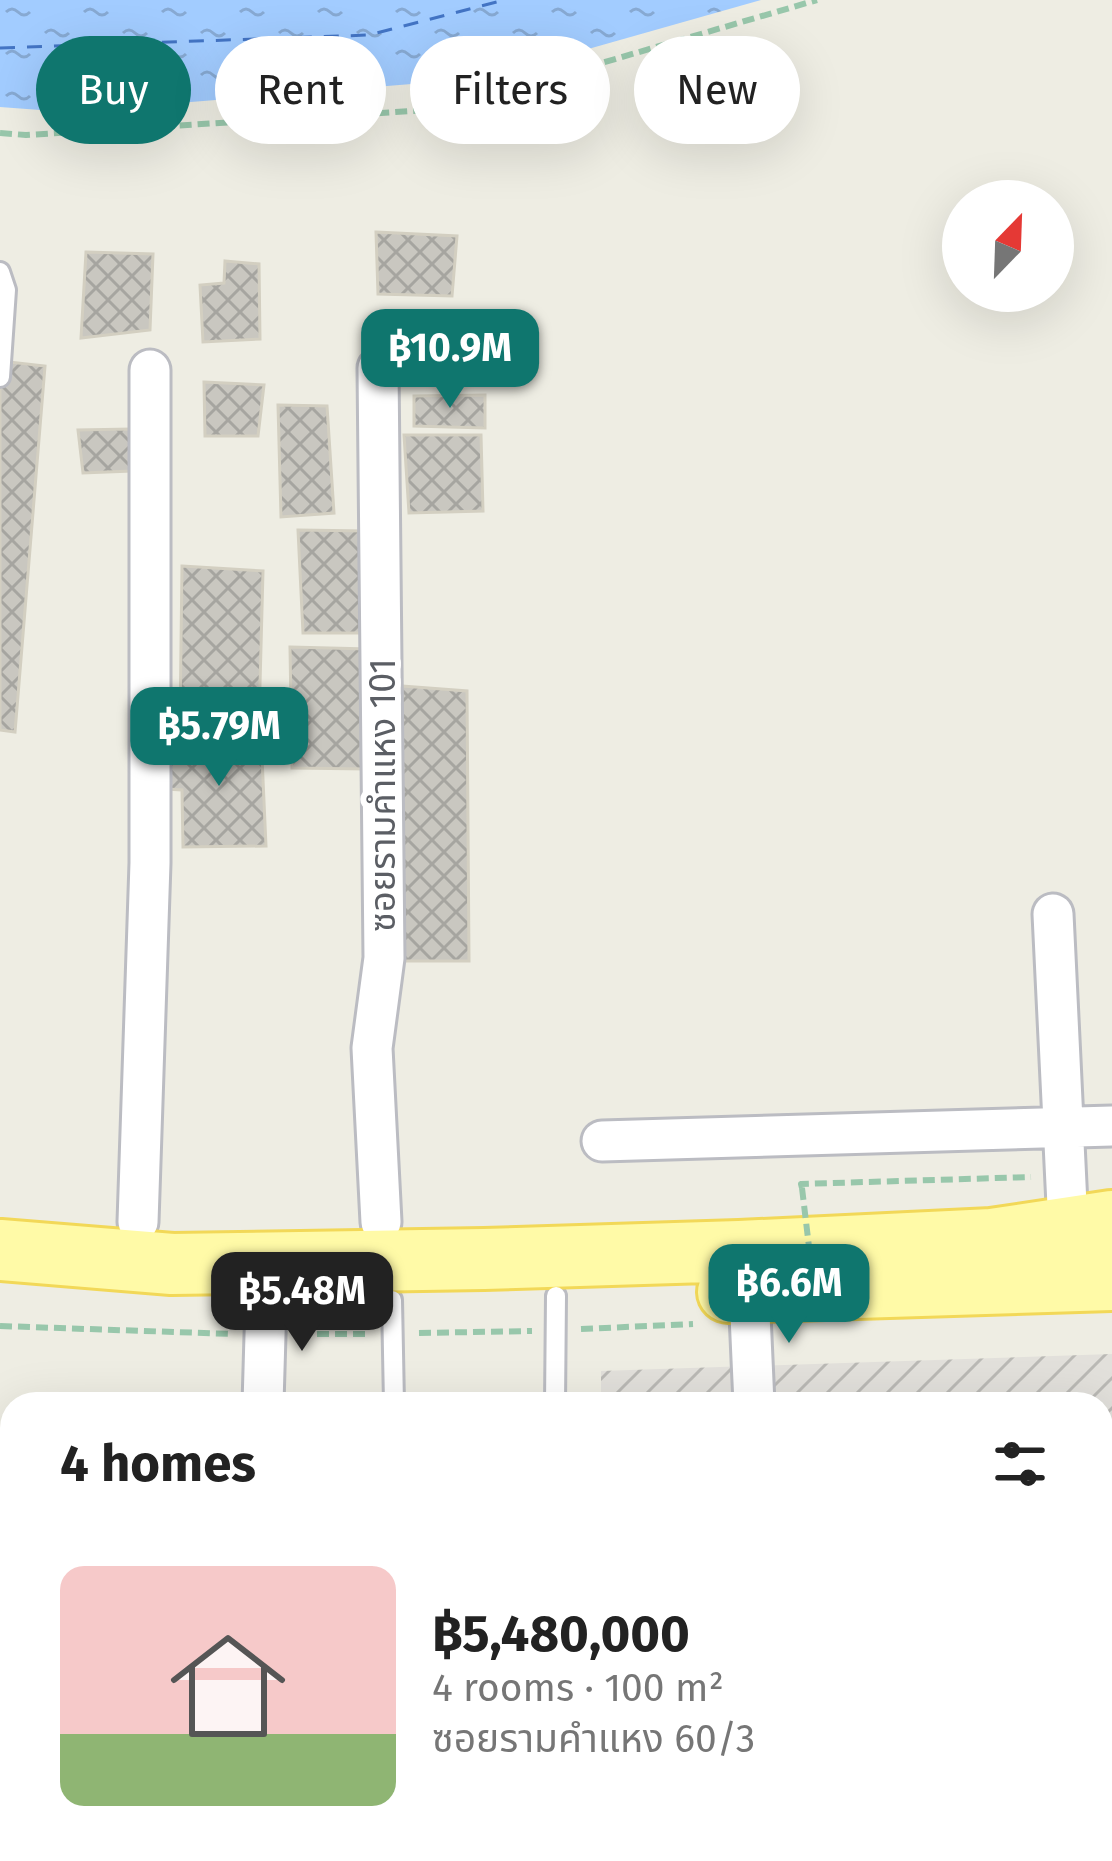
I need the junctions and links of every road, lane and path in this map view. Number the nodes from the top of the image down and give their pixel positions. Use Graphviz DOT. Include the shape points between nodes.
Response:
graph roads {
  1 [pos="817,0"];
  2 [pos="0,133"];
  3 [pos="0,272"];
  4 [pos="378,368"];
  5 [pos="150,370"];
  6 [pos="0,376"];
  7 [pos="1053,914"];
  8 [pos="1112,1126"];
  9 [pos="1063,1128"];
  10 [pos="602,1141"];
  11 [pos="1089,1202"];
  12 [pos="0,1216"];
  13 [pos="138,1222"];
  14 [pos="381,1222"];
  15 [pos="0,1250"];
  16 [pos="1112,1280"];
  17 [pos="0,1291"];
  18 [pos="748,1292"];
  19 [pos="556,1296"];
  20 [pos="266,1300"];
  21 [pos="392,1300"];
  22 [pos="817,1314"];
  23 [pos="262,1392"];
  24 [pos="394,1392"];
  25 [pos="555,1392"];
  26 [pos="753,1392"];
  1 -- 2 [label="path" via="444,110"];
  3 -- 6 [label="lane"];
  4 -- 14 [label="street, ซอยรามคำแหง 101" via="384,958 372,1083"];
  5 -- 13 [label="street" via="150,863"];
  7 -- 9 [label="street"];
  8 -- 9 [label="street"];
  9 -- 10 [label="street"];
  9 -- 11 [label="street"];
  11 -- 14 [label="main road"];
  11 -- 15 [label="main road" via="992,1239 739,1251 172,1264"];
  11 -- 22 [label="path, bridge" via="801,1184"];
  12 -- 13 [label="main road"];
  13 -- 14 [label="main road"];
  16 -- 18 [label="main road"];
  17 -- 20 [label="main road"];
  18 -- 19 [label="main road"];
  18 -- 26 [label="street"];
  19 -- 21 [label="main road"];
  19 -- 25 [label="lane"];
  20 -- 21 [label="main road"];
  20 -- 23 [label="street"];
  21 -- 24 [label="lane"];
}
